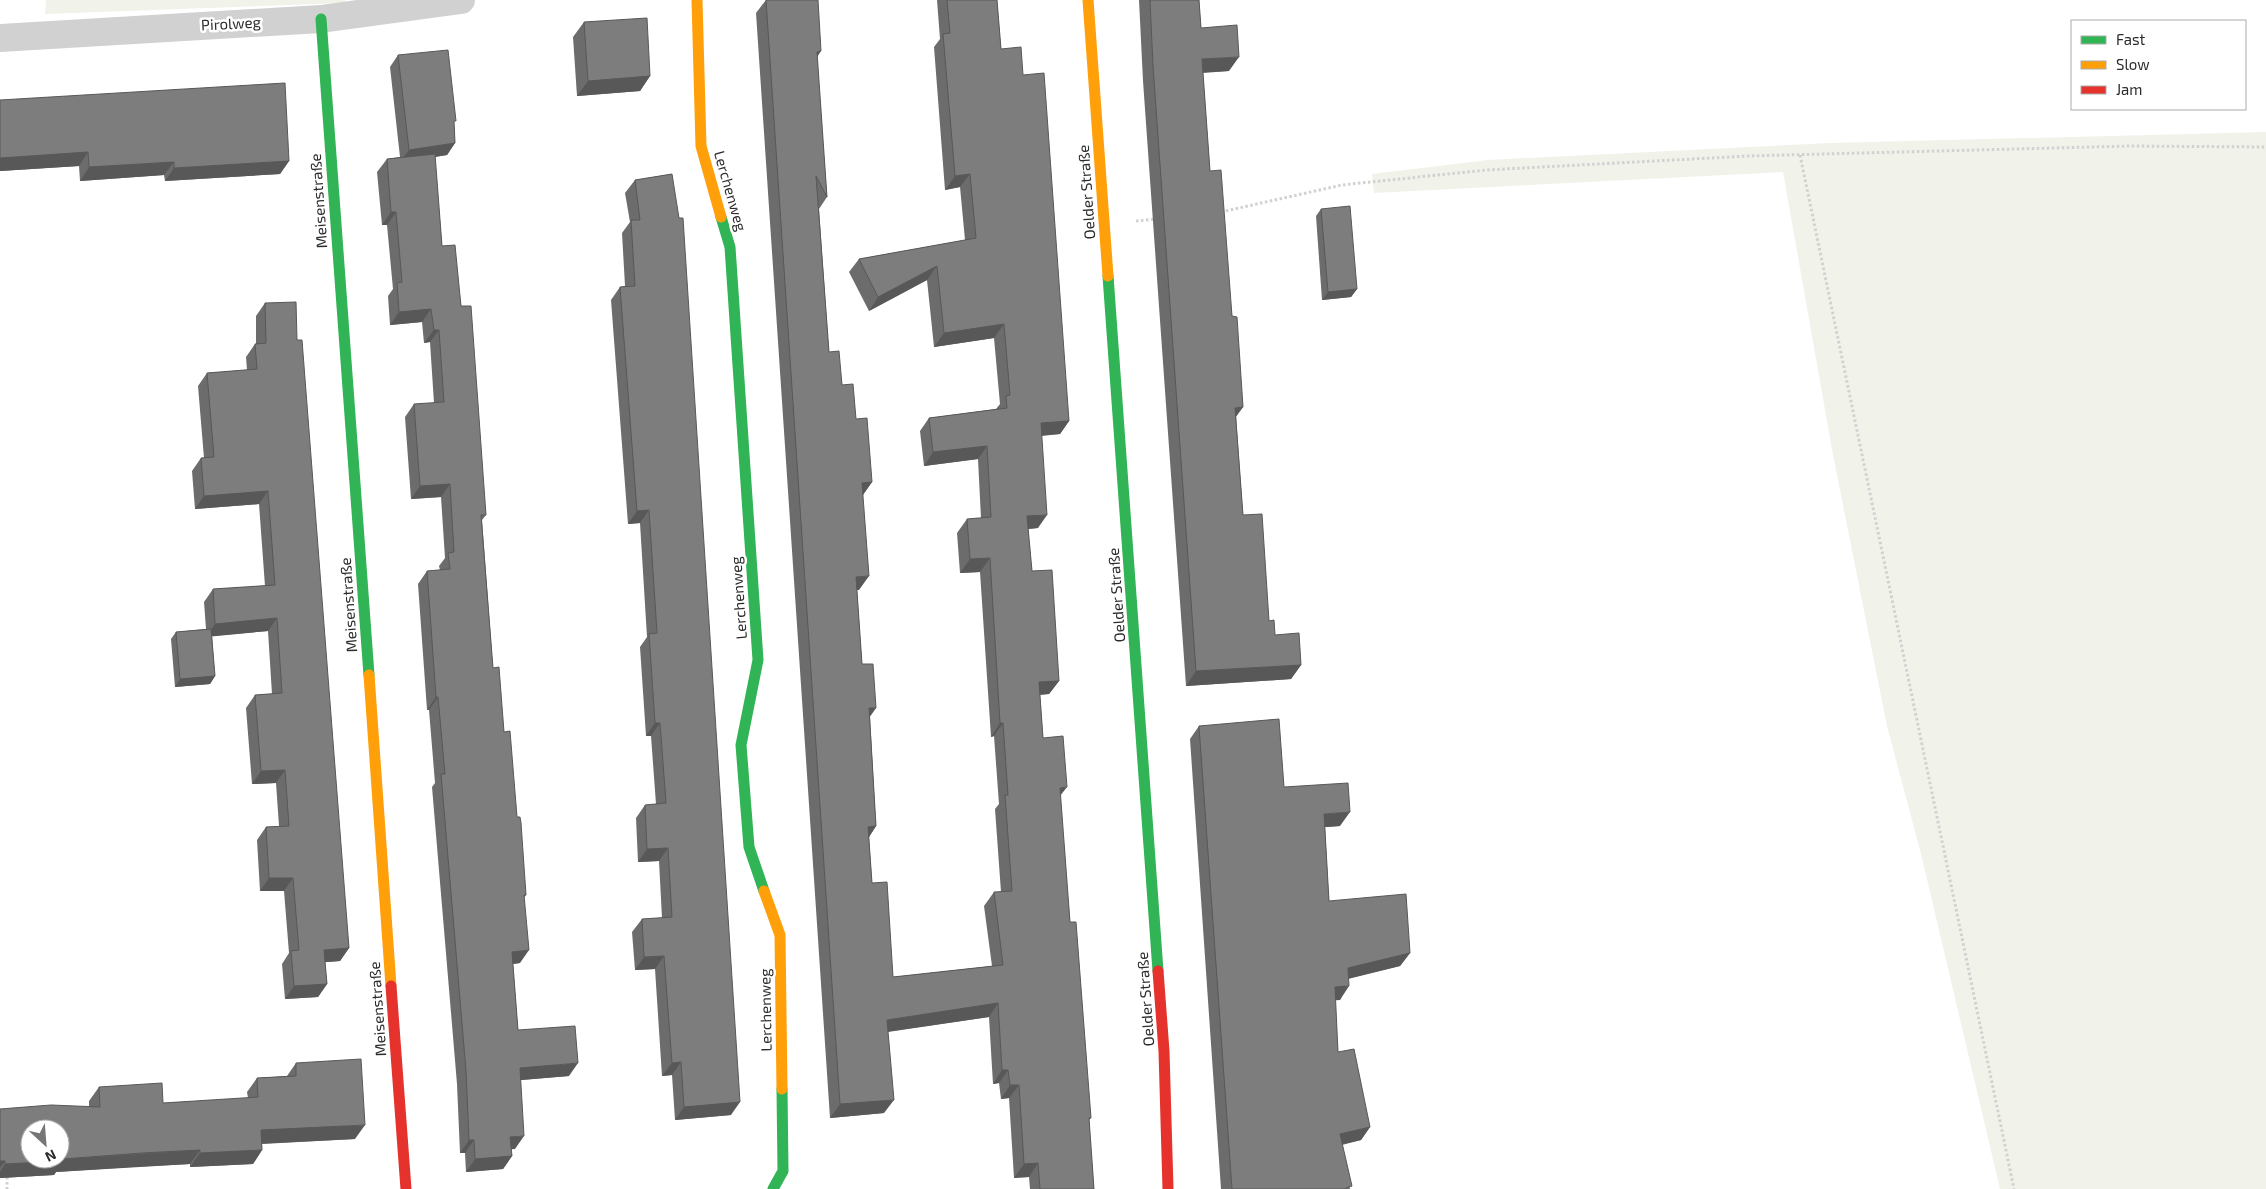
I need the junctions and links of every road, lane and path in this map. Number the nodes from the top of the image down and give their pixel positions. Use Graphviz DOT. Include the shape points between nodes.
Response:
graph roads {
  1 [pos="461,0"];
  2 [pos="697,0"];
  3 [pos="1088,0"];
  4 [pos="321,19"];
  5 [pos="0,38"];
  6 [pos="2266,147"];
  7 [pos="1800,154"];
  8 [pos="1219,212"];
  9 [pos="1162,219"];
  10 [pos="1105,225"];
  11 [pos="7,1178"];
  12 [pos="7,1189"];
  13 [pos="406,1189"];
  14 [pos="773,1189"];
  15 [pos="1168,1189"];
  16 [pos="2014,1189"];
  1 -- 4 [label="street, Pirolweg"];
  2 -- 14 [label="street, Lerchenweg" via="702,146 730,247 758,660 741,745 749,847 780,935 783,1170"];
  3 -- 10 [label="street, Oelder Straße"];
  4 -- 5 [label="street, Pirolweg"];
  4 -- 13 [label="street, Meisenstraße"];
  6 -- 7 [label="path" via="2129,146"];
  7 -- 8 [label="path" via="1486,170 1342,185"];
  7 -- 16 [label="path"];
  9 -- 10 [label="path"];
  10 -- 15 [label="street, Oelder Straße" via="1164,1051"];
  11 -- 12 [label="path"];
}
